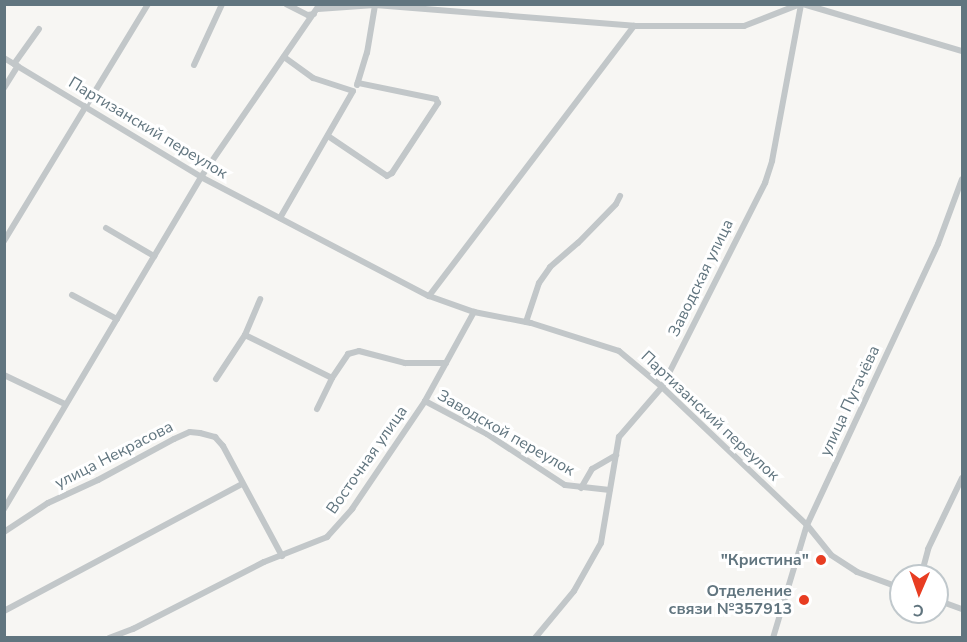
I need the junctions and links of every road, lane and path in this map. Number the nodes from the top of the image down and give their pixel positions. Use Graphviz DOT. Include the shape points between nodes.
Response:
graph roads {
  1 [pos="148,4"];
  2 [pos="222,4"];
  3 [pos="286,4"];
  4 [pos="801,4"];
  5 [pos="375,5"];
  6 [pos="317,9"];
  7 [pos="634,26"];
  8 [pos="39,29"];
  9 [pos="963,51"];
  10 [pos="284,57"];
  11 [pos="4,58"];
  12 [pos="16,65"];
  13 [pos="194,65"];
  14 [pos="358,84"];
  15 [pos="4,88"];
  16 [pos="353,91"];
  17 [pos="87,108"];
  18 [pos="328,136"];
  19 [pos="201,177"];
  20 [pos="963,179"];
  21 [pos="620,196"];
  22 [pos="280,218"];
  23 [pos="106,228"];
  24 [pos="4,241"];
  25 [pos="154,256"];
  26 [pos="72,295"];
  27 [pos="429,296"];
  28 [pos="260,299"];
  29 [pos="474,312"];
  30 [pos="117,319"];
  31 [pos="526,322"];
  32 [pos="245,335"];
  33 [pos="446,363"];
  34 [pos="4,375"];
  35 [pos="332,378"];
  36 [pos="216,379"];
  37 [pos="662,387"];
  38 [pos="425,401"];
  39 [pos="65,404"];
  40 [pos="317,409"];
  41 [pos="616,455"];
  42 [pos="963,478"];
  43 [pos="242,484"];
  44 [pos="581,488"];
  45 [pos="610,490"];
  46 [pos="4,509"];
  47 [pos="807,525"];
  48 [pos="4,532"];
  49 [pos="282,556"];
  50 [pos="924,564"];
  51 [pos="889,584"];
  52 [pos="4,611"];
  53 [pos="109,638"];
  54 [pos="535,638"];
  55 [pos="772,638"];
  1 -- 17 [label="street"];
  2 -- 13 [label="street"];
  3 -- 6 [label="street" via="308,15"];
  4 -- 7 [label="street" via="744,26"];
  4 -- 9 [label="street"];
  4 -- 37 [label="street, Заводская улица" via="765,183"];
  5 -- 6 [label="street"];
  5 -- 7 [label="street"];
  5 -- 14 [label="street"];
  6 -- 10 [label="street, улица Некрасова"];
  7 -- 27 [label="street"];
  8 -- 12 [label="street"];
  10 -- 16 [label="street" via="313,78"];
  10 -- 19 [label="street, улица Некрасова"];
  11 -- 12 [label="street, Партизанский переулок"];
  12 -- 15 [label="street"];
  12 -- 17 [label="street, Партизанский переулок"];
  14 -- 16 [label="street"];
  14 -- 18 [label="street" via="436,99 438,103 387,176"];
  16 -- 18 [label="street"];
  17 -- 19 [label="street, Партизанский переулок"];
  17 -- 24 [label="street"];
  18 -- 22 [label="street"];
  19 -- 22 [label="street, Партизанский переулок"];
  19 -- 25 [label="street, улица Некрасова"];
  20 -- 47 [label="street, улица Пугачёва" via="938,244"];
  21 -- 31 [label="street" via="578,243 550,267 539,283"];
  22 -- 27 [label="street, Партизанский переулок"];
  23 -- 25 [label="street"];
  25 -- 30 [label="street, улица Некрасова"];
  26 -- 30 [label="street"];
  27 -- 29 [label="street, Партизанский переулок"];
  28 -- 32 [label="street"];
  29 -- 31 [label="street, Партизанский переулок"];
  29 -- 33 [label="street, Восточная улица"];
  30 -- 39 [label="street, улица Некрасова"];
  31 -- 37 [label="street, Партизанский переулок" via="619,351"];
  32 -- 35 [label="street"];
  32 -- 36 [label="street"];
  33 -- 35 [label="street" via="405,363 359,351 348,354"];
  33 -- 38 [label="street, Восточная улица"];
  34 -- 39 [label="street"];
  35 -- 40 [label="street"];
  37 -- 41 [label="street, Заводская улица" via="619,437"];
  37 -- 47 [label="street, Партизанский переулок"];
  38 -- 44 [label="street, Заводской переулок" via="487,434 565,485"];
  38 -- 49 [label="street, Восточная улица" via="352,509 327,537"];
  39 -- 46 [label="street, улица Некрасова"];
  41 -- 44 [label="street" via="592,469"];
  41 -- 45 [label="street, Заводская улица"];
  42 -- 50 [label="street"];
  43 -- 48 [label="street, улица Некрасова" via="215,437 190,432 48,503"];
  43 -- 49 [label="street, улица Некрасова"];
  43 -- 52 [label="street"];
  44 -- 45 [label="street, Заводской переулок"];
  45 -- 54 [label="street, Заводская улица" via="602,543 574,591"];
  47 -- 51 [label="street, Партизанский переулок" via="831,555 856,572"];
  47 -- 55 [label="street, улица Пугачёва"];
  49 -- 53 [label="street, Восточная улица"];
}
